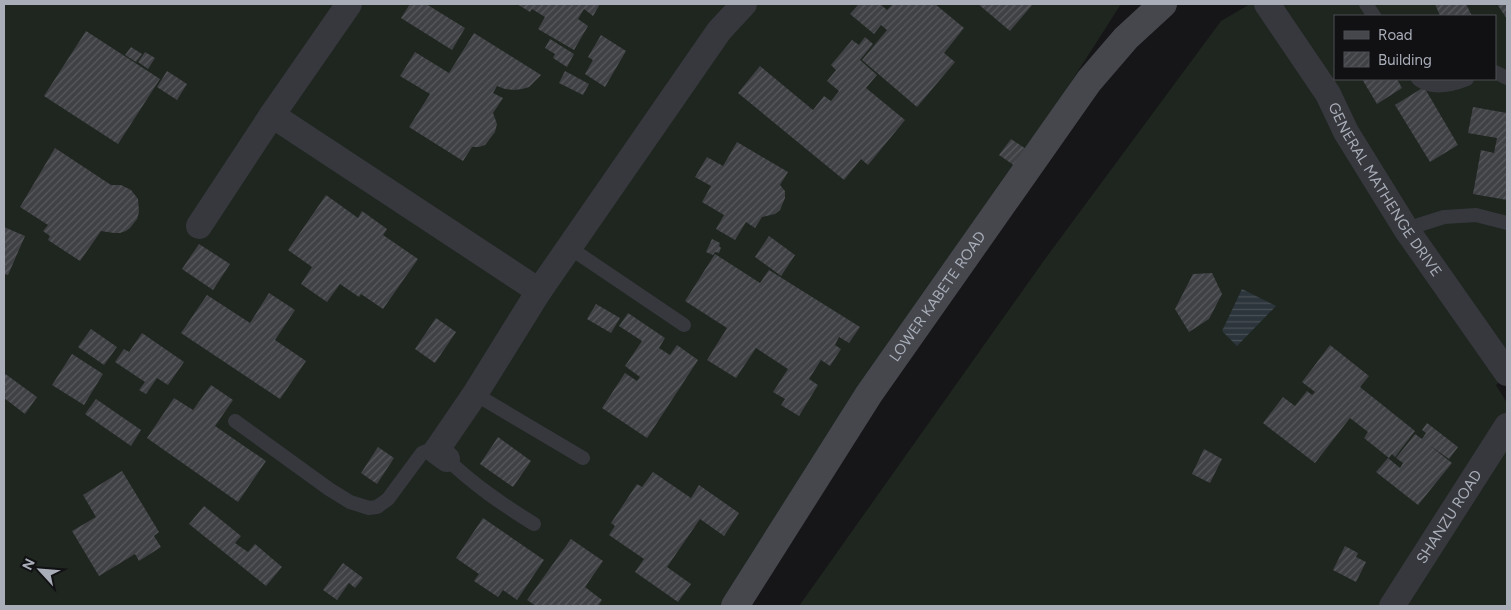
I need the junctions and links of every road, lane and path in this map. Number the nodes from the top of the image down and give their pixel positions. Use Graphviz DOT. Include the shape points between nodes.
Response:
graph roads {
  1 [pos="349,4"];
  2 [pos="744,4"];
  3 [pos="1163,4"];
  4 [pos="1267,4"];
  5 [pos="1366,4"];
  6 [pos="1373,15"];
  7 [pos="1419,80"];
  8 [pos="1464,80"];
  9 [pos="272,115"];
  10 [pos="1507,223"];
  11 [pos="199,226"];
  12 [pos="1406,229"];
  13 [pos="570,248"];
  14 [pos="539,291"];
  15 [pos="684,325"];
  16 [pos="1507,373"];
  17 [pos="475,394"];
  18 [pos="235,421"];
  19 [pos="1507,426"];
  20 [pos="442,455"];
  21 [pos="583,458"];
  22 [pos="534,524"];
  23 [pos="735,606"];
  24 [pos="1392,606"];
  1 -- 9 [label="street"];
  2 -- 13 [label="street" via="719,31"];
  3 -- 23 [label="main road, LOWER KABETE ROAD" via="1126,38 1089,81 869,394"];
  4 -- 12 [label="street, GENERAL MATHENGE DRIVE" via="1328,94 1346,132"];
  5 -- 6 [label="lane"];
  7 -- 8 [label="lane" via="1438,86"];
  9 -- 11 [label="street"];
  9 -- 14 [label="street"];
  10 -- 12 [label="lane" via="1476,215 1444,217"];
  12 -- 16 [label="street, GENERAL MATHENGE DRIVE"];
  13 -- 14 [label="street"];
  13 -- 15 [label="lane"];
  14 -- 17 [label="street"];
  17 -- 20 [label="street"];
  17 -- 21 [label="lane"];
  18 -- 20 [label="lane" via="329,489 350,502 369,508 377,507 388,499 422,453 429,450"];
  19 -- 24 [label="street, SHANZU ROAD"];
  20 -- 22 [label="lane" via="466,478"];
}
